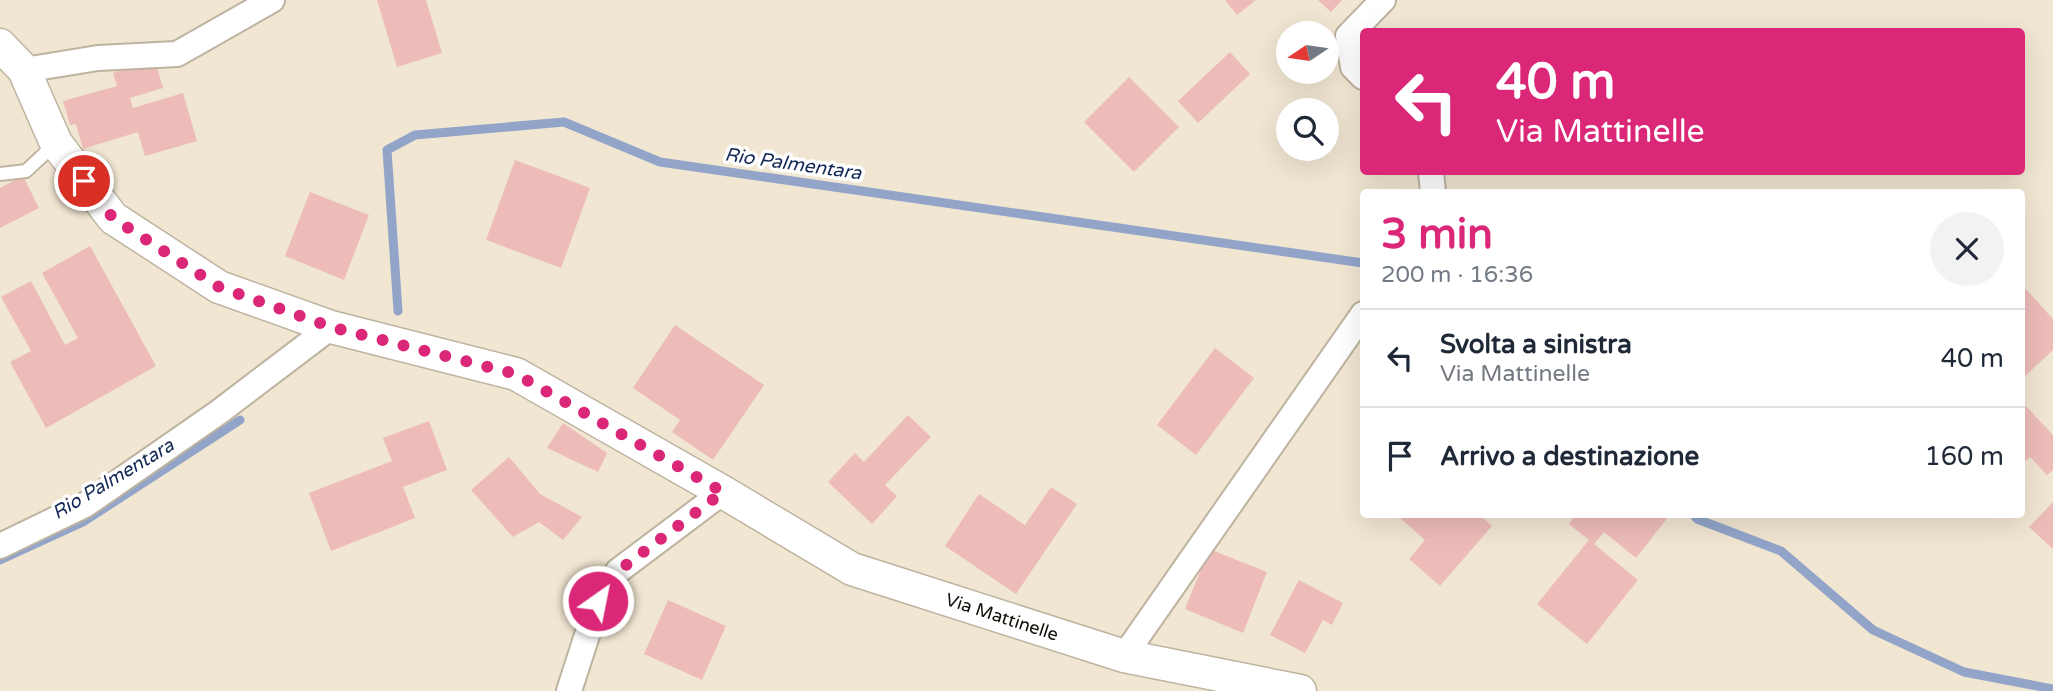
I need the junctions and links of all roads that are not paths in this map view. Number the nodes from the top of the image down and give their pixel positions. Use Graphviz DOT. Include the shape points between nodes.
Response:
graph roads {
  1 [pos="272,0"];
  2 [pos="1382,0"];
  3 [pos="0,45"];
  4 [pos="24,70"];
  5 [pos="1360,74"];
  6 [pos="56,143"];
  7 [pos="0,174"];
  8 [pos="1360,318"];
  9 [pos="331,327"];
  10 [pos="723,492"];
  11 [pos="0,546"];
  12 [pos="1124,656"];
  13 [pos="569,691"];
  14 [pos="1300,691"];
  1 -- 4 [label="street" via="177,54 98,58"];
  2 -- 5 [label="street" via="1348,36 1353,67"];
  3 -- 4 [label="street, Via Mattinelle"];
  4 -- 6 [label="street, Via Mattinelle"];
  6 -- 7 [label="lane" via="26,171"];
  6 -- 9 [label="street, Via Mattinelle" via="113,218 219,287"];
  8 -- 12 [label="street"];
  9 -- 10 [label="street, Via Mattinelle" via="516,374"];
  9 -- 11 [label="street" via="85,505"];
  10 -- 12 [label="street, Via Mattinelle" via="852,569"];
  10 -- 13 [label="street" via="618,571 598,601"];
  12 -- 14 [label="street, Via Mattinelle"];
}
